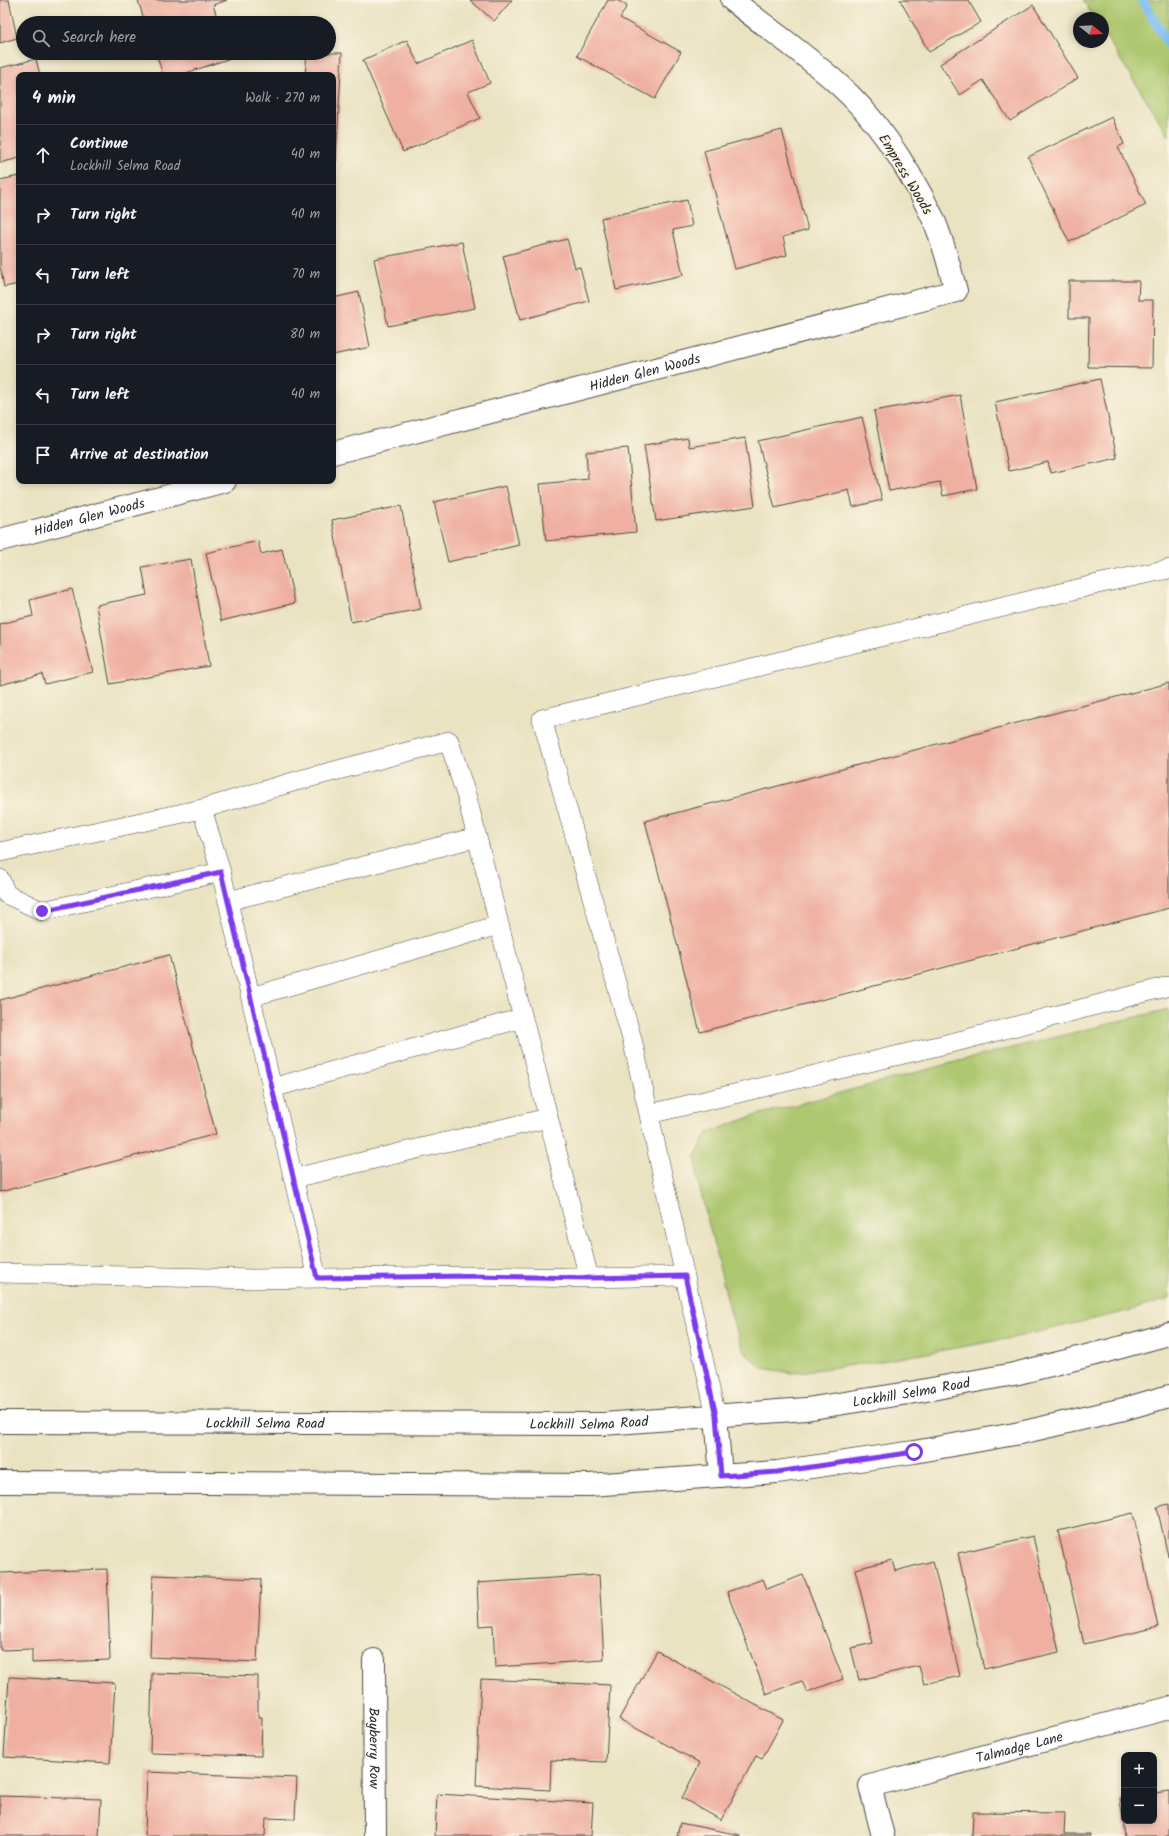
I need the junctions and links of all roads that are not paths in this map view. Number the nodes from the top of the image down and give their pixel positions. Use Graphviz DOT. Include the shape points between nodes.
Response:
graph roads {
  1 [pos="732,0"];
  2 [pos="956,291"];
  3 [pos="336,452"];
  4 [pos="214,484"];
  5 [pos="0,540"];
  6 [pos="1169,569"];
  7 [pos="202,809"];
  8 [pos="477,837"];
  9 [pos="0,852"];
  10 [pos="221,872"];
  11 [pos="0,879"];
  12 [pos="228,901"];
  13 [pos="499,925"];
  14 [pos="1169,986"];
  15 [pos="251,997"];
  16 [pos="523,1018"];
  17 [pos="272,1088"];
  18 [pos="649,1114"];
  19 [pos="548,1118"];
  20 [pos="294,1178"];
  21 [pos="0,1273"];
  22 [pos="685,1276"];
  23 [pos="317,1278"];
  24 [pos="589,1278"];
  25 [pos="1169,1334"];
  26 [pos="1169,1396"];
  27 [pos="716,1416"];
  28 [pos="0,1422"];
  29 [pos="721,1476"];
  30 [pos="0,1482"];
  31 [pos="374,1660"];
  32 [pos="1169,1708"];
  33 [pos="375,1836"];
  34 [pos="883,1836"];
  1 -- 2 [label="main road, Empress Woods" via="837,83 866,112 892,144 932,216"];
  2 -- 3 [label="main road, Hidden Glen Woods"];
  4 -- 5 [label="main road, Hidden Glen Woods"];
  6 -- 18 [label="lane" via="542,719 633,1043"];
  7 -- 8 [label="lane" via="296,781 449,741"];
  7 -- 9 [label="lane"];
  7 -- 10 [label="lane"];
  8 -- 12 [label="lane"];
  8 -- 13 [label="lane"];
  10 -- 11 [label="lane" via="42,911 6,894"];
  10 -- 12 [label="lane"];
  12 -- 15 [label="lane"];
  13 -- 15 [label="lane"];
  13 -- 16 [label="lane"];
  14 -- 18 [label="lane" via="959,1041"];
  15 -- 17 [label="lane"];
  16 -- 17 [label="lane"];
  16 -- 19 [label="lane"];
  17 -- 20 [label="lane"];
  18 -- 22 [label="lane"];
  19 -- 20 [label="lane"];
  19 -- 24 [label="lane"];
  20 -- 23 [label="lane"];
  21 -- 23 [label="lane" via="252,1279"];
  22 -- 24 [label="lane"];
  22 -- 27 [label="lane"];
  23 -- 24 [label="lane"];
  25 -- 27 [label="main road, Lockhill Selma Road" via="1014,1374 916,1392 806,1409"];
  26 -- 29 [label="main road" via="1012,1435 777,1472"];
  27 -- 28 [label="main road, Lockhill Selma Road" via="603,1424"];
  27 -- 29 [label="main road"];
  29 -- 30 [label="main road" via="589,1485"];
  31 -- 33 [label="main road, Bayberry Row"];
  32 -- 34 [label="main road, Talmadge Lane" via="870,1786"];
}
